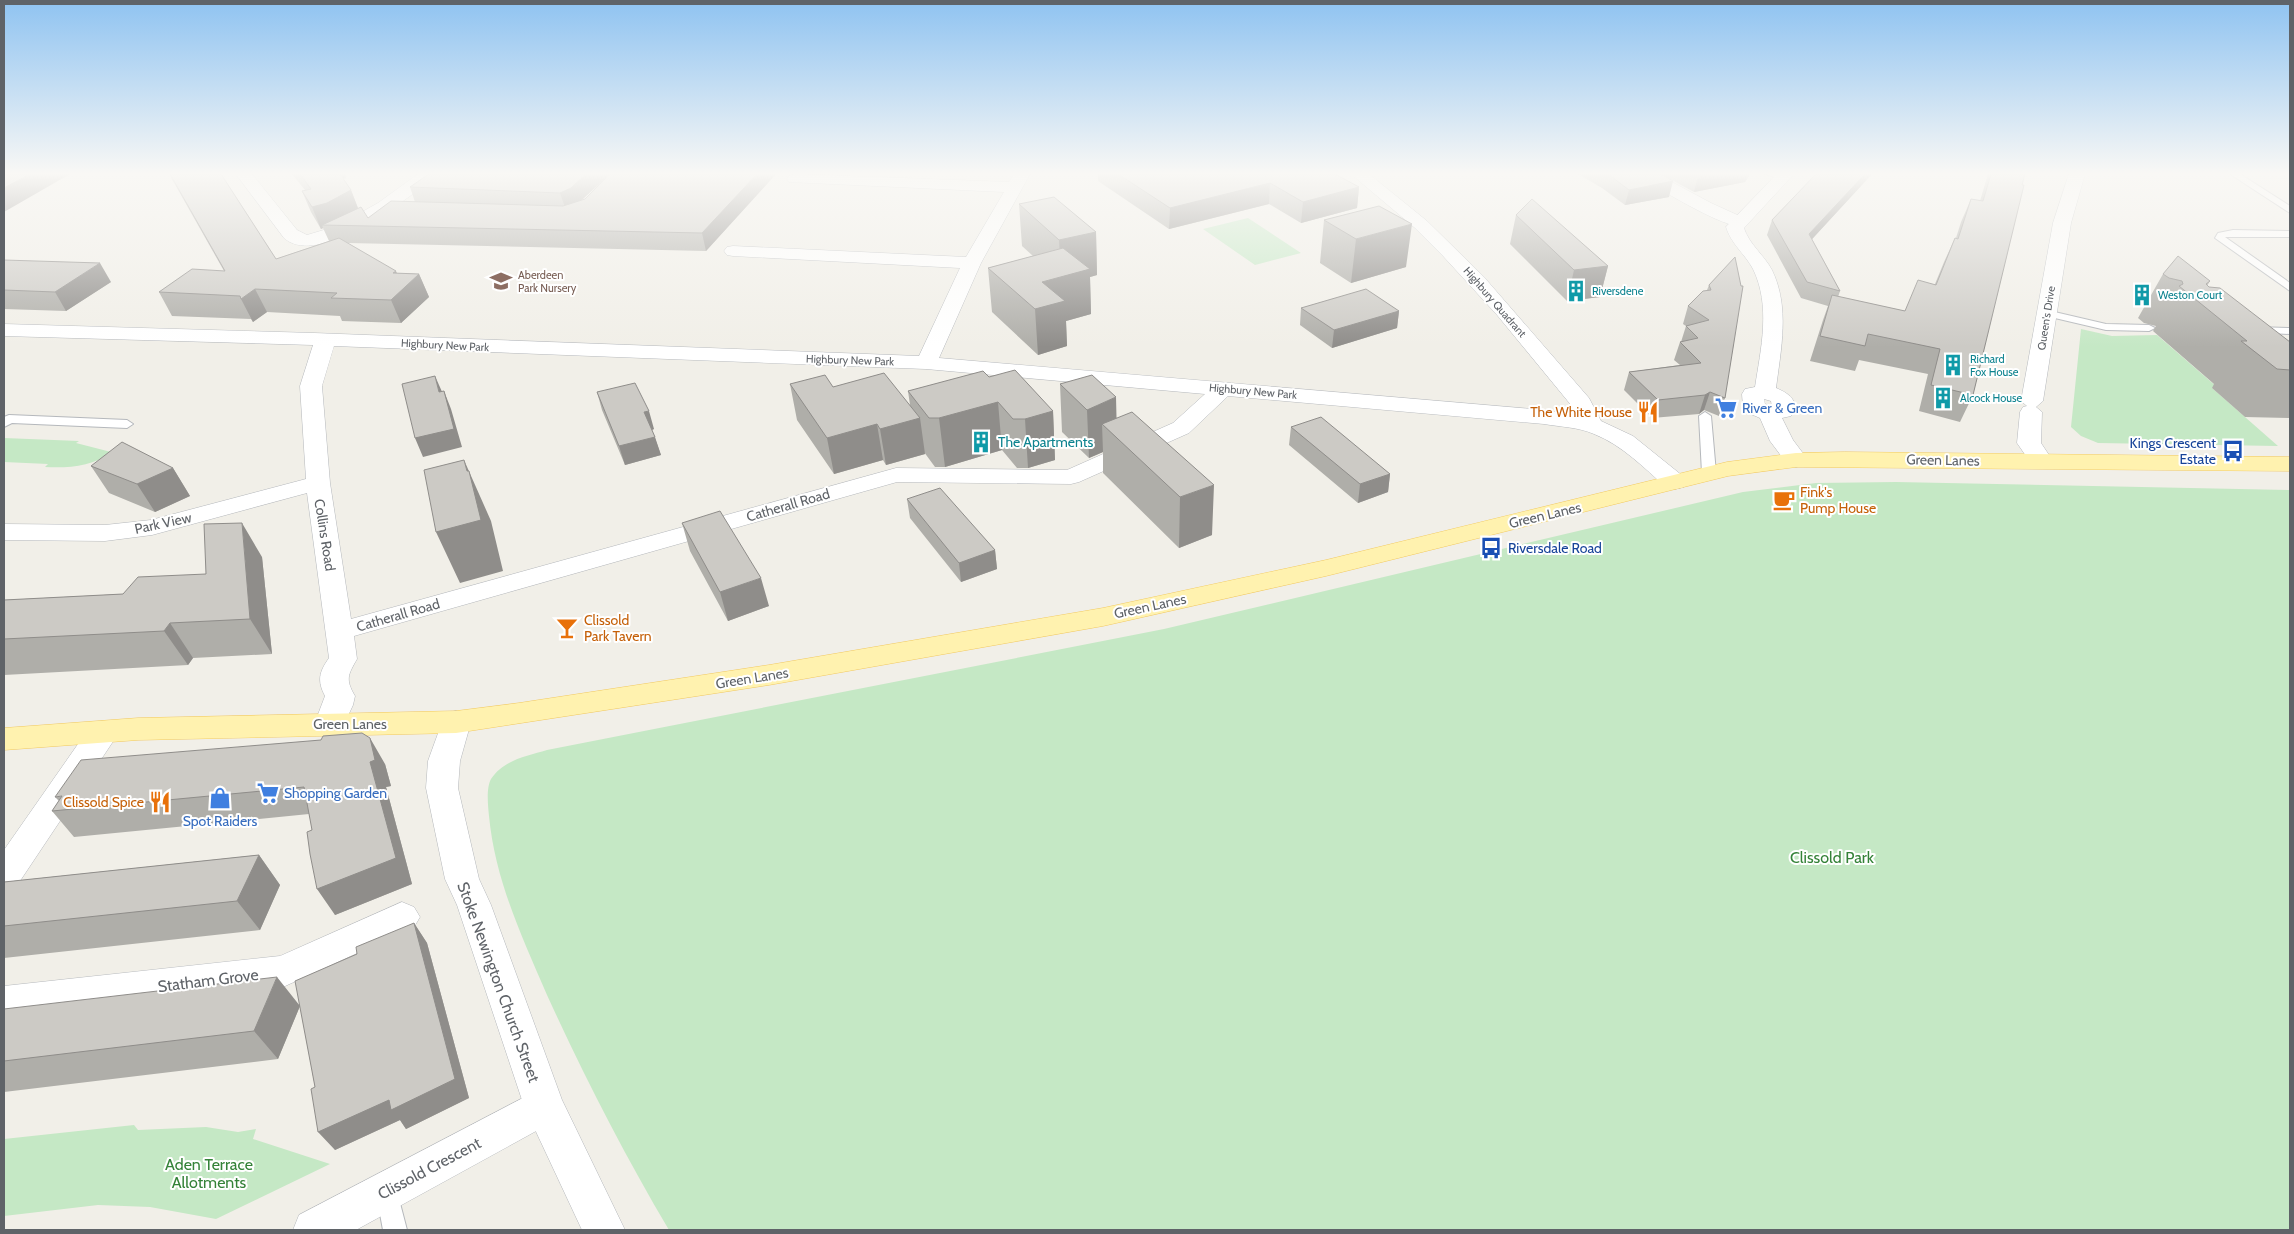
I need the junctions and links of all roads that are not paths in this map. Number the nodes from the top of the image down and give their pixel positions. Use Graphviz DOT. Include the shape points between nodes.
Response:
graph roads {
  1 [pos="289,232"];
  2 [pos="338,232"];
  3 [pos="990,232"];
  4 [pos="1428,232"];
  5 [pos="1736,232"];
  6 [pos="2060,232"];
  7 [pos="2290,234"];
  8 [pos="733,251"];
  9 [pos="972,263"];
  10 [pos="2290,288"];
  11 [pos="2046,313"];
  12 [pos="2149,328"];
  13 [pos="4,330"];
  14 [pos="2244,330"];
  15 [pos="2290,331"];
  16 [pos="325,340"];
  17 [pos="926,364"];
  18 [pos="1224,388"];
  19 [pos="1705,416"];
  20 [pos="4,423"];
  21 [pos="127,424"];
  22 [pos="1592,425"];
  23 [pos="1796,460"];
  24 [pos="2041,461"];
  25 [pos="2290,464"];
  26 [pos="1709,473"];
  27 [pos="1675,482"];
  28 [pos="318,484"];
  29 [pos="4,532"];
  30 [pos="340,631"];
  31 [pos="456,722"];
  32 [pos="329,725"];
  33 [pos="104,732"];
  34 [pos="4,738"];
  35 [pos="4,877"];
  36 [pos="402,917"];
  37 [pos="4,1003"];
  38 [pos="544,1106"];
  39 [pos="386,1191"];
  40 [pos="314,1230"];
  41 [pos="395,1230"];
  42 [pos="604,1230"];
  1 -- 2 [label="street" via="294,237 306,239"];
  3 -- 9 [label="street"];
  4 -- 22 [label="street, Highbury Quadrant" via="1476,280 1581,403"];
  5 -- 23 [label="street" via="1771,287 1773,334 1765,391 1782,398 1783,411 1769,414"];
  6 -- 11 [label="street, Queen's Drive"];
  7 -- 10 [label="lane" via="2233,233 2220,238"];
  8 -- 9 [label="street"];
  9 -- 17 [label="street"];
  11 -- 12 [label="lane" via="2106,327"];
  11 -- 24 [label="street, Queen's Drive" via="2029,443"];
  13 -- 16 [label="street, Highbury New Park"];
  14 -- 15 [label="lane"];
  16 -- 17 [label="street, Highbury New Park"];
  16 -- 28 [label="street, Collins Road" via="311,386"];
  17 -- 18 [label="street, Highbury New Park"];
  18 -- 22 [label="street, Highbury New Park" via="1544,417"];
  18 -- 30 [label="street, Catherall Road" via="1181,428 1071,477 896,475"];
  19 -- 26 [label="lane"];
  20 -- 21 [label="lane" via="9,419"];
  22 -- 27 [label="street, Highbury New Park" via="1640,452"];
  23 -- 24 [label="main road, Green Lanes"];
  23 -- 26 [label="main road, Green Lanes"];
  24 -- 25 [label="main road, Green Lanes"];
  26 -- 27 [label="main road, Green Lanes"];
  27 -- 31 [label="main road, Green Lanes" via="1326,568 1103,617 769,675"];
  28 -- 29 [label="street, Park View" via="152,527 96,533"];
  28 -- 30 [label="street, Collins Road"];
  30 -- 32 [label="street, Collins Road" via="343,659 334,672 334,686 340,696"];
  31 -- 32 [label="main road, Green Lanes"];
  31 -- 38 [label="street, Stoke Newington Church Street" via="444,761 442,788 453,843 462,878"];
  32 -- 33 [label="main road, Green Lanes" via="175,727"];
  33 -- 34 [label="main road, Green Lanes"];
  33 -- 35 [label="street"];
  36 -- 37 [label="street, Statham Grove" via="283,971"];
  38 -- 39 [label="street, Clissold Crescent"];
  38 -- 42 [label="street, Stoke Newington Church Street"];
  39 -- 40 [label="street, Clissold Crescent"];
  39 -- 41 [label="lane"];
}
